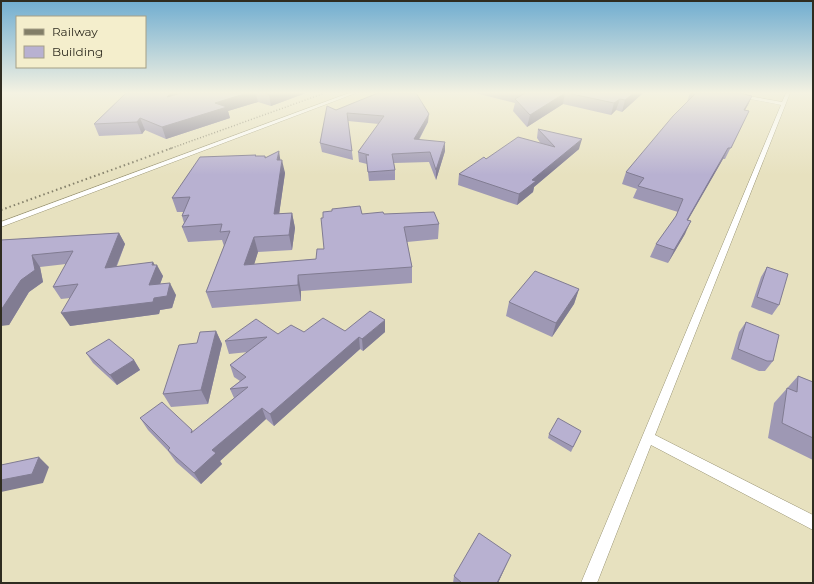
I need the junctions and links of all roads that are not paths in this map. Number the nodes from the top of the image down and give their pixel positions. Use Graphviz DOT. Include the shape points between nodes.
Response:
graph roads {
  1 [pos="281,120"];
  2 [pos="777,120"];
  3 [pos="1,224"];
  4 [pos="648,437"];
  5 [pos="813,523"];
  6 [pos="589,583"];
  1 -- 3 [label="lane"];
  2 -- 4 [label="lane"];
  4 -- 5 [label="lane"];
  4 -- 6 [label="lane"];
}
